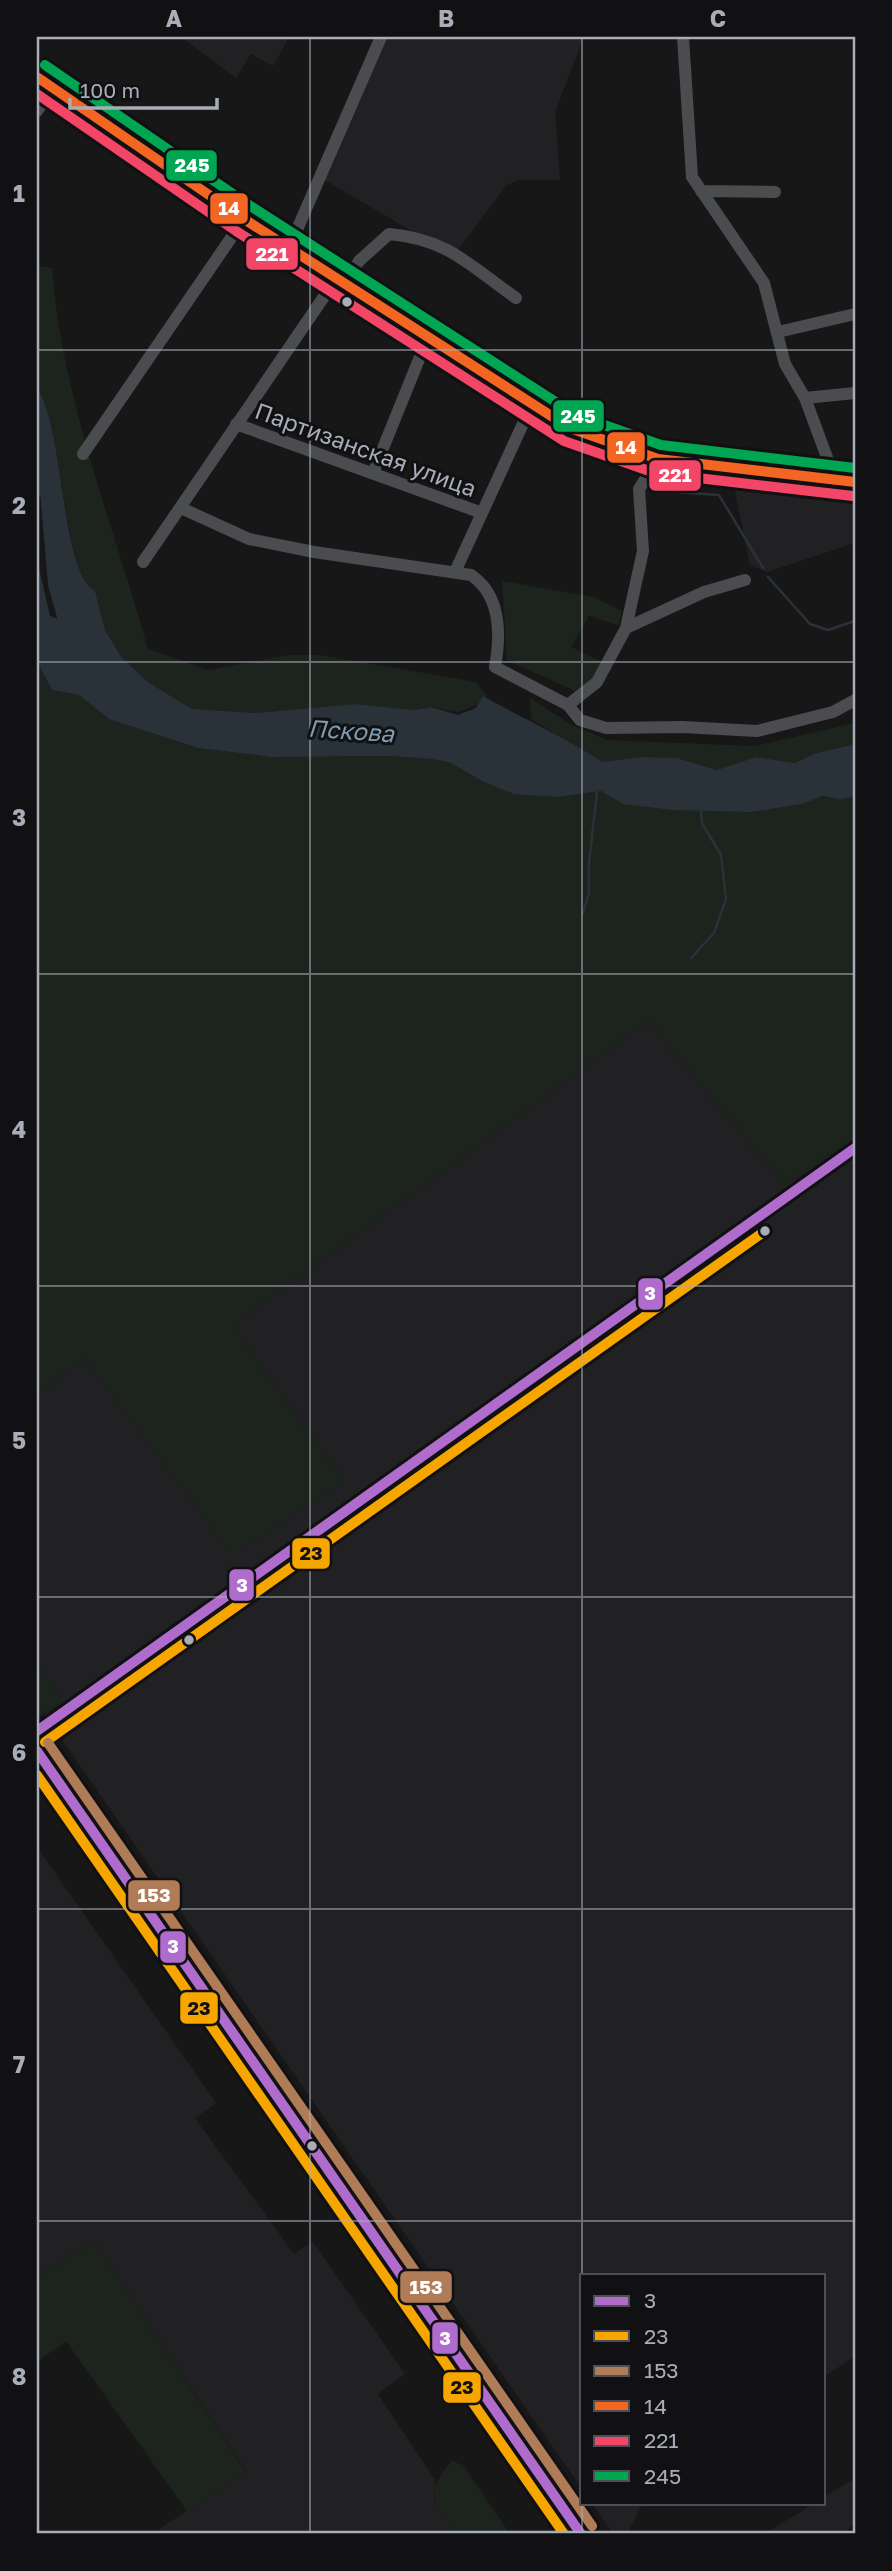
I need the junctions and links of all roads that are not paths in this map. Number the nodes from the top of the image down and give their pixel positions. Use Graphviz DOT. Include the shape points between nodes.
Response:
graph roads {
  1 [pos="381,37"];
  2 [pos="683,37"];
  3 [pos="37,77"];
  4 [pos="53,88"];
  5 [pos="37,111"];
  6 [pos="701,191"];
  7 [pos="775,192"];
  8 [pos="244,219"];
  9 [pos="289,248"];
  10 [pos="341,282"];
  11 [pos="516,298"];
  12 [pos="855,314"];
  13 [pos="778,332"];
  14 [pos="428,337"];
  15 [pos="855,394"];
  16 [pos="806,398"];
  17 [pos="532,404"];
  18 [pos="236,424"];
  19 [pos="83,454"];
  20 [pos="659,459"];
  21 [pos="373,473"];
  22 [pos="835,480"];
  23 [pos="855,482"];
  24 [pos="181,508"];
  25 [pos="482,513"];
  26 [pos="143,562"];
  27 [pos="455,572"];
  28 [pos="745,580"];
  29 [pos="626,628"];
  30 [pos="855,700"];
  31 [pos="568,705"];
  32 [pos="855,1148"];
  33 [pos="37,1731"];
  34 [pos="37,1751"];
  35 [pos="581,2534"];
  1 -- 9 [label="street"];
  2 -- 6 [label="street" via="692,177"];
  3 -- 4 [label="main road"];
  4 -- 5 [label="street"];
  4 -- 8 [label="main road"];
  6 -- 7 [label="street"];
  6 -- 13 [label="street" via="764,283"];
  8 -- 9 [label="main road"];
  8 -- 19 [label="street"];
  9 -- 10 [label="main road"];
  10 -- 11 [label="street" via="374,244 388,234 402,235 438,243"];
  10 -- 14 [label="main road"];
  10 -- 18 [label="street"];
  12 -- 13 [label="street"];
  13 -- 16 [label="street" via="785,364"];
  14 -- 17 [label="main road"];
  14 -- 21 [label="street"];
  15 -- 16 [label="street"];
  16 -- 22 [label="street"];
  17 -- 20 [label="main road" via="570,428"];
  17 -- 25 [label="street"];
  18 -- 21 [label="street, Партизанская улица"];
  18 -- 24 [label="street"];
  20 -- 22 [label="main road"];
  20 -- 29 [label="street" via="639,489 643,551"];
  21 -- 25 [label="street, Партизанская улица"];
  22 -- 23 [label="main road"];
  24 -- 26 [label="street"];
  24 -- 27 [label="street" via="249,540"];
  25 -- 27 [label="street"];
  27 -- 31 [label="street" via="471,575 490,597 499,644 495,667"];
  28 -- 29 [label="street" via="704,592"];
  29 -- 31 [label="street" via="597,682"];
  30 -- 31 [label="street" via="833,712 757,731 606,728 580,720"];
  32 -- 33 [label="street"];
  34 -- 35 [label="street"];
}
